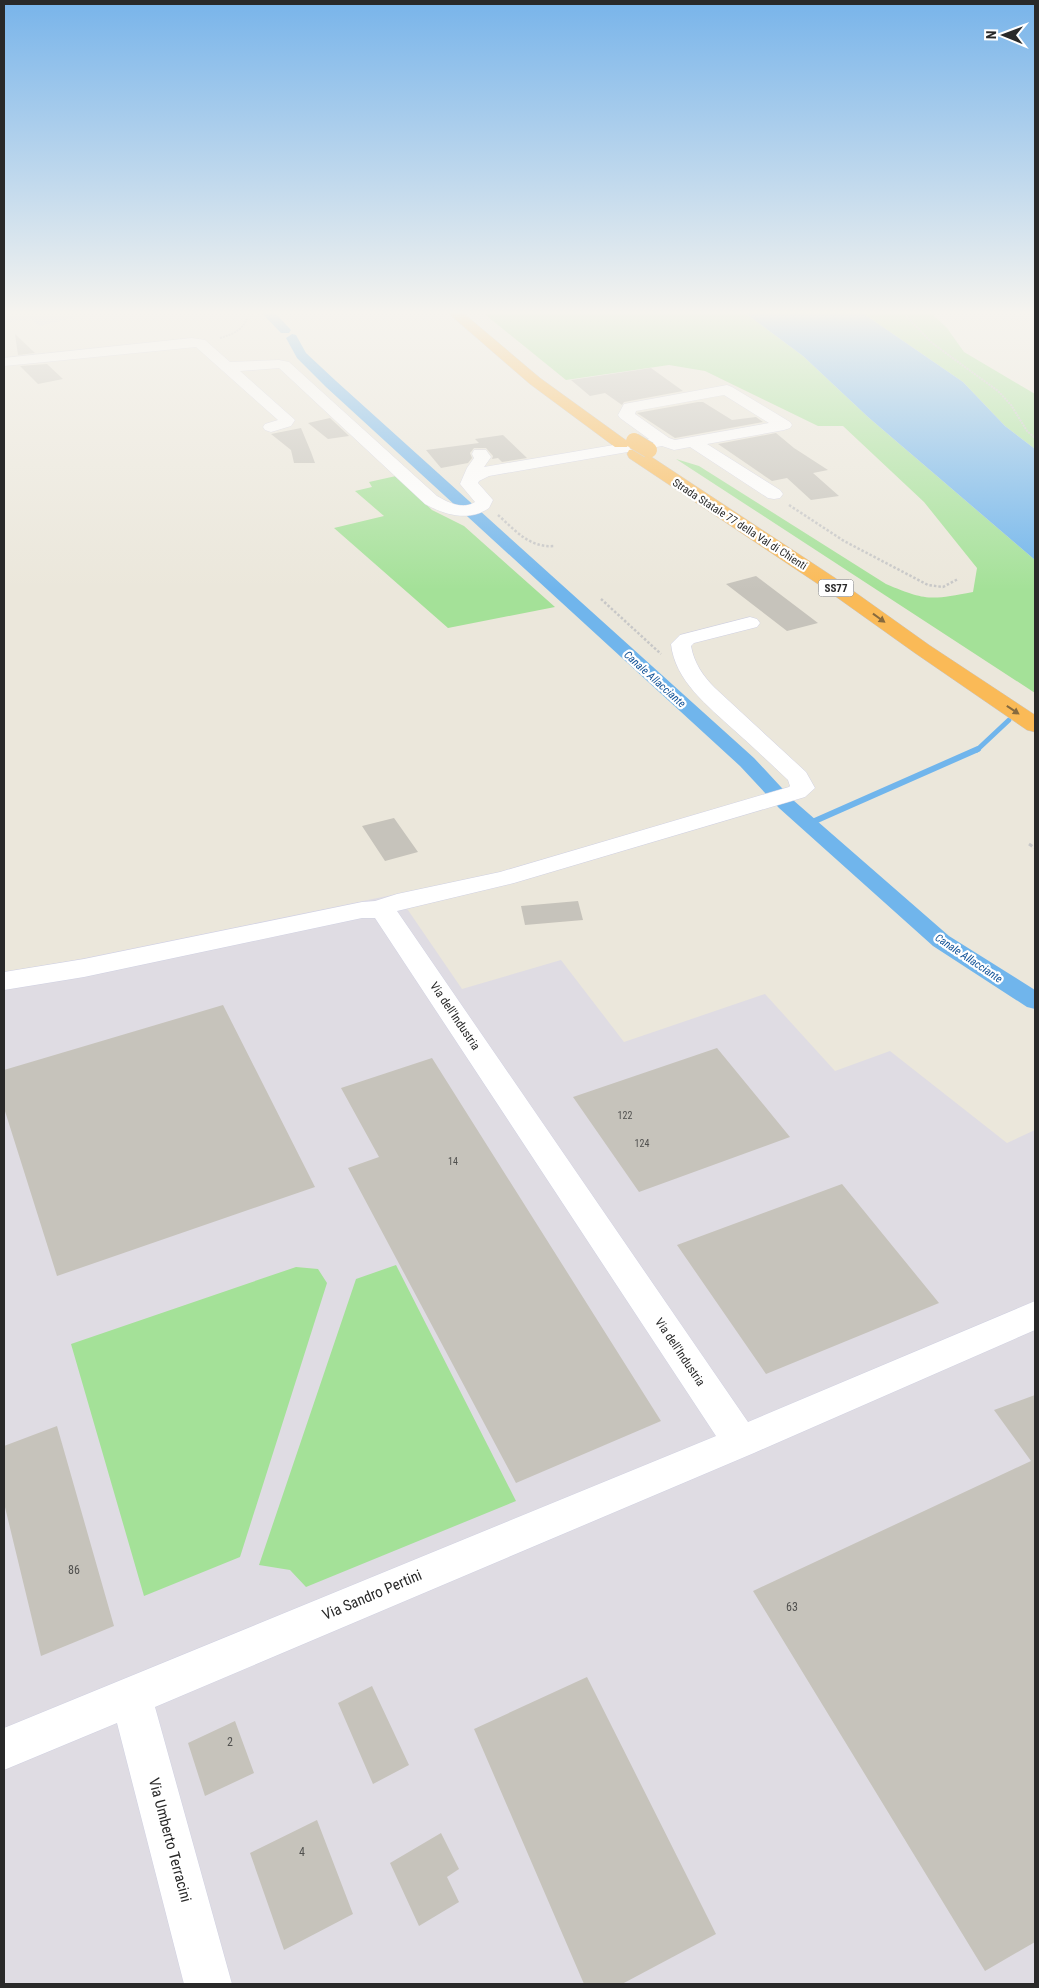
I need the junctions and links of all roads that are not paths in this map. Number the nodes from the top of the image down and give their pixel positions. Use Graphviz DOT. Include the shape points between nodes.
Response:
graph roads {
  1 [pos="270,405"];
  2 [pos="327,405"];
  3 [pos="574,405"];
  4 [pos="585,405"];
  5 [pos="643,405"];
  6 [pos="752,405"];
  7 [pos="271,427"];
  8 [pos="693,442"];
  9 [pos="641,446"];
  10 [pos="480,454"];
  11 [pos="471,478"];
  12 [pos="774,494"];
  13 [pos="750,623"];
  14 [pos="1035,707"];
  15 [pos="1035,725"];
  16 [pos="379,909"];
  17 [pos="4,981"];
  18 [pos="1035,1315"];
  19 [pos="741,1442"];
  20 [pos="131,1696"];
  21 [pos="4,1749"];
  22 [pos="208,1984"];
  1 -- 7 [label="street" via="288,422"];
  2 -- 11 [label="street" via="431,500 452,510 482,506 484,500 469,484"];
  3 -- 9 [label="highway, Strada Statale 77 della Val di Chienti / SS77"];
  4 -- 9 [label="highway, Strada Statale 77 della Val di Chienti / SS77"];
  5 -- 9 [label="street" via="630,407 626,415"];
  6 -- 8 [label="street" via="784,424"];
  8 -- 9 [label="street"];
  8 -- 12 [label="street"];
  9 -- 11 [label="street" via="485,472"];
  9 -- 14 [label="highway, Strada Statale 77 della Val di Chienti / SS77" via="836,572"];
  9 -- 15 [label="highway, Strada Statale 77 della Val di Chienti / SS77, one-way" via="922,649"];
  10 -- 11 [label="street" via="483,457"];
  13 -- 16 [label="street" via="687,639 681,644 682,654 707,694 798,777 803,788 769,802 505,878"];
  16 -- 17 [label="street"];
  16 -- 19 [label="street, Via dell'Industria" via="388,916"];
  18 -- 19 [label="street, Via Sandro Pertini"];
  19 -- 20 [label="street, Via Sandro Pertini"];
  20 -- 21 [label="street, Via Sandro Pertini"];
  20 -- 22 [label="street, Via Umberto Terracini"];
}
